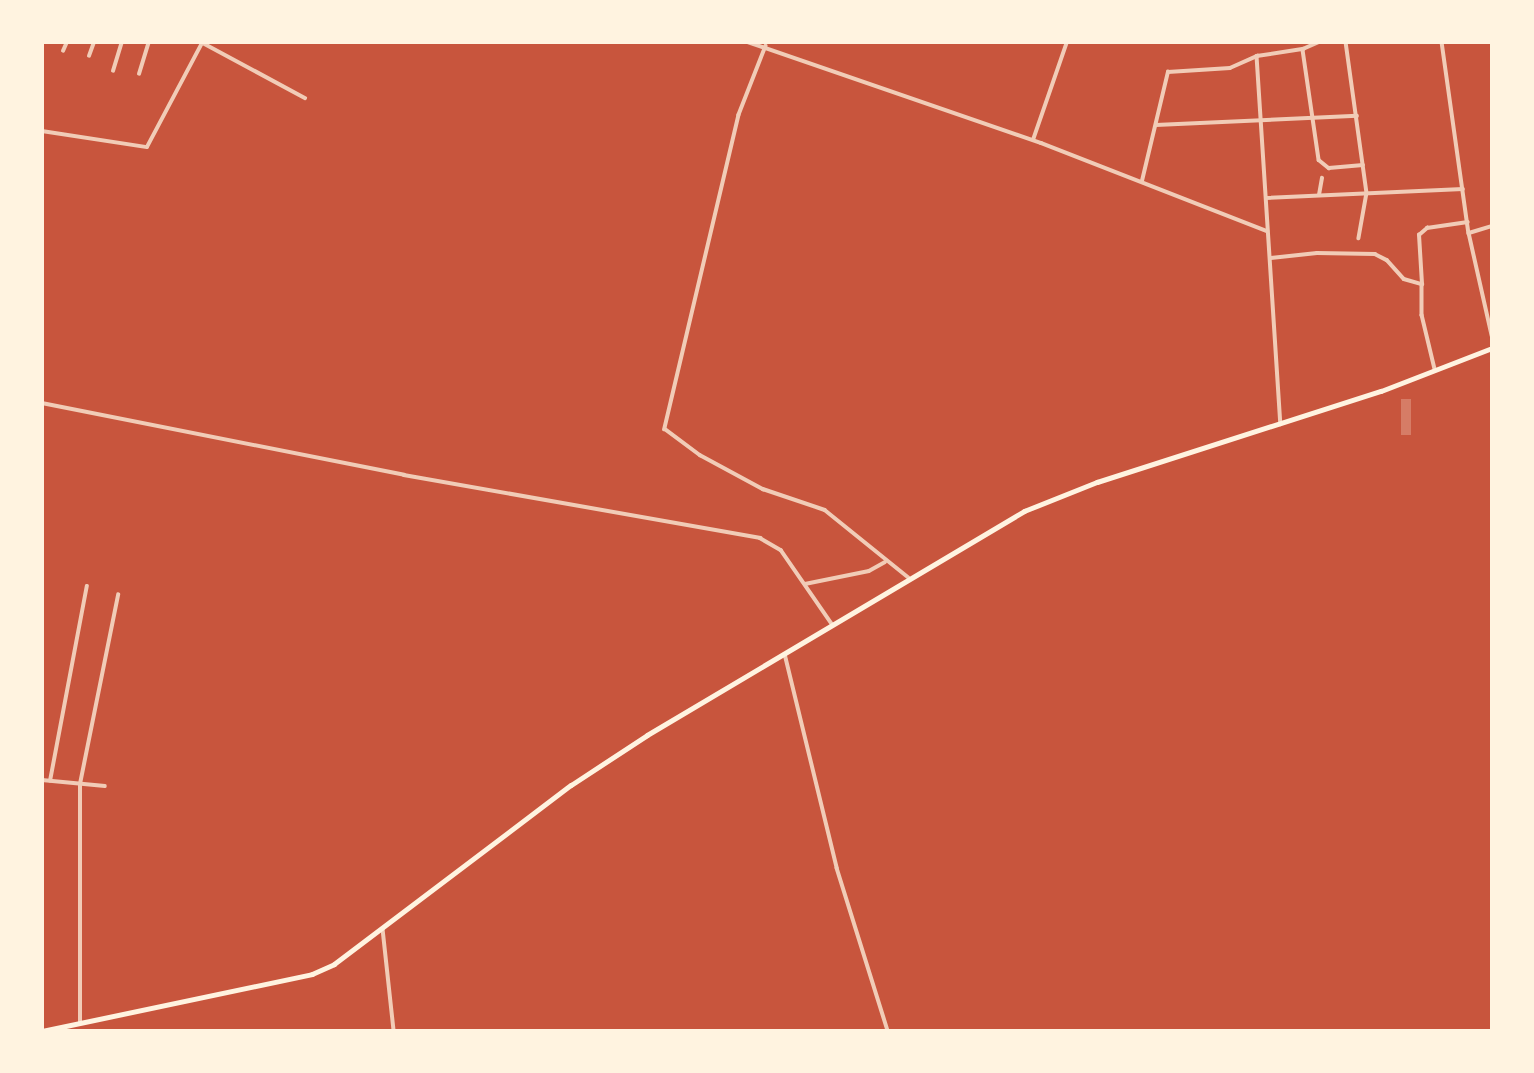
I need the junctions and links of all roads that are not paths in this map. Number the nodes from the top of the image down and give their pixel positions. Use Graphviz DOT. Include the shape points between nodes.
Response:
graph roads {
  1 [pos="67,42"];
  2 [pos="94,42"];
  3 [pos="122,42"];
  4 [pos="149,42"];
  5 [pos="202,42"];
  6 [pos="1067,42"];
  7 [pos="1346,42"];
  8 [pos="1442,42"];
  9 [pos="752,43"];
  10 [pos="1315,43"];
  11 [pos="766,47"];
  12 [pos="1303,49"];
  13 [pos="63,51"];
  14 [pos="89,56"];
  15 [pos="1257,56"];
  16 [pos="113,71"];
  17 [pos="139,74"];
  18 [pos="305,98"];
  19 [pos="1357,116"];
  20 [pos="1314,119"];
  21 [pos="1261,122"];
  22 [pos="1155,125"];
  23 [pos="42,131"];
  24 [pos="1032,140"];
  25 [pos="1363,165"];
  26 [pos="1322,178"];
  27 [pos="1142,181"];
  28 [pos="1463,190"];
  29 [pos="1367,193"];
  30 [pos="1319,195"];
  31 [pos="1266,198"];
  32 [pos="1468,222"];
  33 [pos="1492,226"];
  34 [pos="1267,231"];
  35 [pos="1469,233"];
  36 [pos="1359,238"];
  37 [pos="1271,258"];
  38 [pos="1422,284"];
  39 [pos="1492,335"];
  40 [pos="1492,348"];
  41 [pos="1435,369"];
  42 [pos="42,403"];
  43 [pos="1281,425"];
  44 [pos="885,562"];
  45 [pos="908,577"];
  46 [pos="805,584"];
  47 [pos="87,586"];
  48 [pos="118,595"];
  49 [pos="832,624"];
  50 [pos="785,654"];
  51 [pos="42,780"];
  52 [pos="50,781"];
  53 [pos="80,784"];
  54 [pos="105,786"];
  55 [pos="383,928"];
  56 [pos="80,1023"];
  57 [pos="42,1031"];
  58 [pos="394,1031"];
  59 [pos="888,1031"];
  1 -- 13 [label="street"];
  2 -- 14 [label="street"];
  3 -- 16 [label="street"];
  4 -- 17 [label="street"];
  5 -- 18 [label="street"];
  5 -- 23 [label="street" via="147,147"];
  6 -- 24 [label="street"];
  7 -- 19 [label="street"];
  8 -- 28 [label="street"];
  9 -- 11 [label="street"];
  10 -- 12 [label="street"];
  11 -- 24 [label="street" via="967,121"];
  11 -- 44 [label="street" via="739,114 665,429 700,456 763,489 824,510"];
  12 -- 15 [label="street"];
  12 -- 20 [label="street"];
  15 -- 21 [label="street"];
  15 -- 22 [label="street" via="1230,68 1172,70 1165,78"];
  19 -- 20 [label="street"];
  19 -- 25 [label="street"];
  20 -- 21 [label="street"];
  20 -- 25 [label="street" via="1322,165"];
  21 -- 22 [label="street"];
  21 -- 31 [label="street"];
  22 -- 27 [label="street"];
  24 -- 27 [label="street"];
  25 -- 29 [label="street"];
  26 -- 30 [label="street"];
  27 -- 34 [label="street"];
  28 -- 29 [label="street"];
  28 -- 32 [label="street"];
  29 -- 30 [label="street"];
  29 -- 36 [label="street"];
  30 -- 31 [label="street"];
  31 -- 34 [label="street"];
  32 -- 35 [label="street"];
  32 -- 38 [label="street" via="1427,228 1419,235"];
  33 -- 35 [label="street"];
  34 -- 37 [label="street"];
  35 -- 39 [label="street"];
  37 -- 38 [label="street" via="1375,254 1404,279"];
  37 -- 43 [label="street"];
  38 -- 41 [label="street" via="1422,315"];
  40 -- 41 [label="main road"];
  41 -- 43 [label="main road"];
  42 -- 46 [label="street" via="404,475 760,538 781,550"];
  43 -- 45 [label="main road" via="1097,482 1024,511"];
  44 -- 45 [label="street"];
  44 -- 46 [label="street" via="869,571"];
  45 -- 49 [label="main road"];
  46 -- 49 [label="street"];
  47 -- 52 [label="street"];
  48 -- 53 [label="street"];
  49 -- 50 [label="main road"];
  50 -- 55 [label="main road" via="571,785"];
  50 -- 59 [label="street" via="835,861"];
  51 -- 52 [label="street"];
  52 -- 53 [label="street"];
  53 -- 54 [label="street"];
  53 -- 56 [label="street"];
  55 -- 56 [label="main road" via="312,974"];
  55 -- 58 [label="street"];
  56 -- 57 [label="main road"];
}
